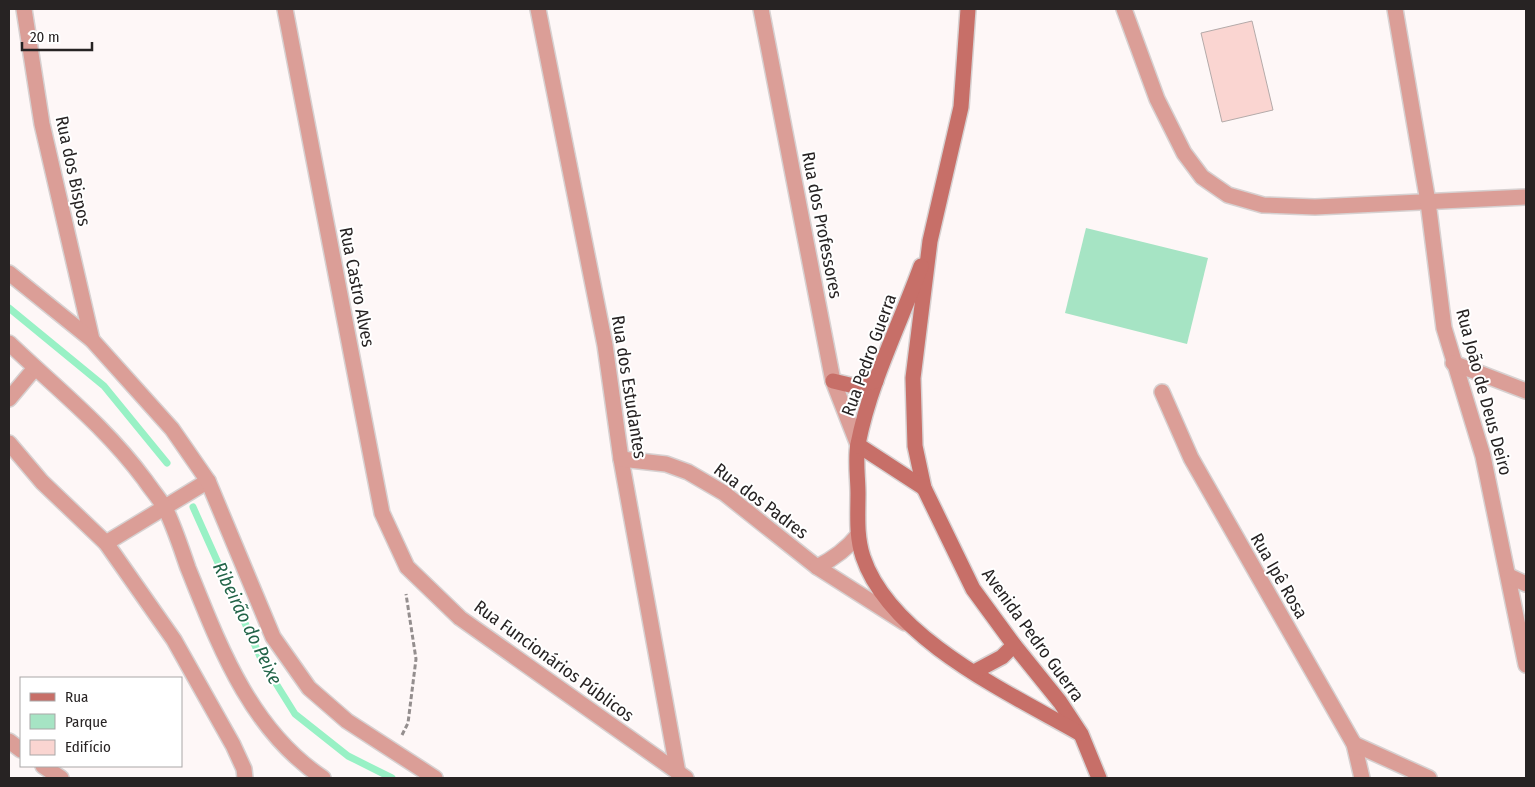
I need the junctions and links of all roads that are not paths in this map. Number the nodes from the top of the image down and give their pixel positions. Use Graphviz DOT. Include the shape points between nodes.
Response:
graph roads {
  1 [pos="24,9"];
  2 [pos="285,9"];
  3 [pos="538,9"];
  4 [pos="761,9"];
  5 [pos="968,9"];
  6 [pos="1124,9"];
  7 [pos="1395,9"];
  8 [pos="1526,197"];
  9 [pos="1428,202"];
  10 [pos="930,241"];
  11 [pos="9,273"];
  12 [pos="92,340"];
  13 [pos="9,343"];
  14 [pos="1453,363"];
  15 [pos="35,368"];
  16 [pos="834,381"];
  17 [pos="876,381"];
  18 [pos="1526,391"];
  19 [pos="1162,392"];
  20 [pos="9,399"];
  21 [pos="9,443"];
  22 [pos="858,445"];
  23 [pos="915,446"];
  24 [pos="621,459"];
  25 [pos="208,480"];
  26 [pos="924,488"];
  27 [pos="164,507"];
  28 [pos="858,536"];
  29 [pos="106,543"];
  30 [pos="407,567"];
  31 [pos="817,567"];
  32 [pos="1509,576"];
  33 [pos="1526,584"];
  34 [pos="908,625"];
  35 [pos="1014,645"];
  36 [pos="1526,665"];
  37 [pos="974,672"];
  38 [pos="1081,734"];
  39 [pos="9,741"];
  40 [pos="1354,744"];
  41 [pos="20,749"];
  42 [pos="45,767"];
  43 [pos="682,776"];
  44 [pos="61,778"];
  45 [pos="245,778"];
  46 [pos="323,778"];
  47 [pos="435,778"];
  48 [pos="1099,778"];
  49 [pos="1362,778"];
  50 [pos="1430,778"];
  1 -- 12 [label="street, Rua dos Bispos" via="42,124"];
  2 -- 30 [label="street, Rua Castro Alves" via="382,513"];
  3 -- 24 [label="street, Rua dos Estudantes" via="605,344"];
  4 -- 16 [label="street, Rua dos Professores"];
  5 -- 10 [label="main road" via="960,107"];
  6 -- 9 [label="street" via="1157,99 1184,153 1202,177 1228,195 1272,206"];
  7 -- 9 [label="street, Rua João de Deus Deiro"];
  8 -- 9 [label="street"];
  9 -- 14 [label="street, Rua João de Deus Deiro" via="1444,328"];
  10 -- 17 [label="main road, Rua Pedro Guerra"];
  10 -- 23 [label="main road, Rua Pedro Guerra" via="913,378"];
  11 -- 12 [label="street"];
  12 -- 25 [label="street" via="172,429"];
  13 -- 15 [label="street"];
  14 -- 18 [label="street"];
  14 -- 32 [label="street, Rua João de Deus Deiro" via="1483,456"];
  15 -- 20 [label="street"];
  15 -- 27 [label="street" via="89,414 129,458"];
  16 -- 17 [label="main road" via="854,386"];
  16 -- 22 [label="street, Rua dos Professores"];
  17 -- 22 [label="main road, Rua Pedro Guerra"];
  19 -- 40 [label="street, Rua Ipê Rosa" via="1190,458"];
  21 -- 29 [label="street" via="42,482"];
  22 -- 26 [label="main road"];
  22 -- 28 [label="main road, Rua Pedro Guerra"];
  23 -- 26 [label="main road, Avenida Pedro Guerra"];
  24 -- 31 [label="street, Rua dos Padres" via="666,464 688,472 724,493"];
  24 -- 43 [label="street, Rua dos Estudantes"];
  25 -- 27 [label="street"];
  25 -- 47 [label="street" via="273,637 309,688 347,721"];
  26 -- 35 [label="main road, Avenida Pedro Guerra" via="974,589"];
  27 -- 29 [label="street"];
  27 -- 46 [label="street" via="204,608 245,696 274,734 305,766"];
  28 -- 31 [label="street" via="832,560"];
  28 -- 34 [label="main road, Rua Pedro Guerra" via="875,581"];
  29 -- 45 [label="street" via="174,640 233,744"];
  30 -- 43 [label="street, Rua Funcionários Públicos" via="460,618"];
  31 -- 34 [label="street, Rua dos Padres"];
  32 -- 33 [label="street"];
  32 -- 36 [label="street, Rua João de Deus Deiro"];
  34 -- 37 [label="main road, Rua Pedro Guerra"];
  35 -- 37 [label="main road" via="1002,657"];
  35 -- 38 [label="main road, Avenida Pedro Guerra"];
  37 -- 38 [label="main road, Rua Pedro Guerra"];
  38 -- 48 [label="main road, Avenida Pedro Guerra"];
  39 -- 41 [label="street"];
  40 -- 49 [label="street, Rua Ipê Rosa"];
  40 -- 50 [label="street"];
  42 -- 44 [label="street"];
}
